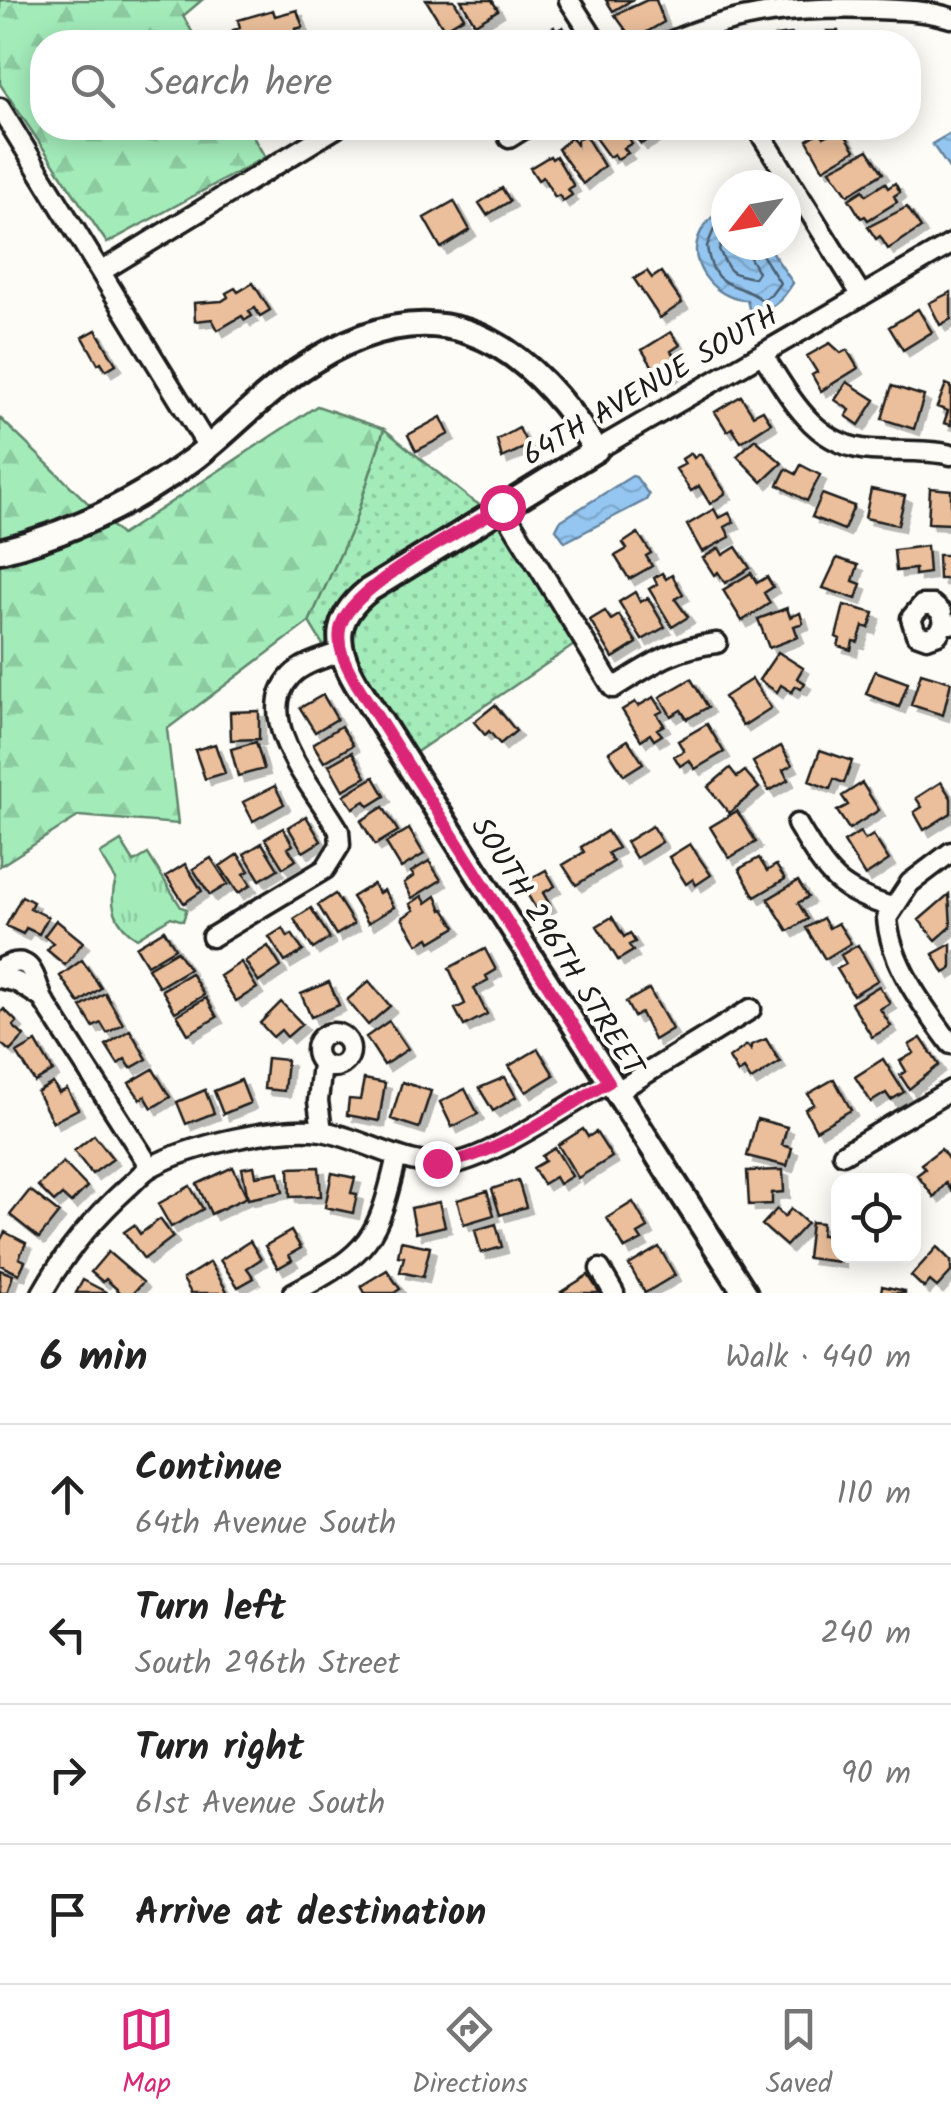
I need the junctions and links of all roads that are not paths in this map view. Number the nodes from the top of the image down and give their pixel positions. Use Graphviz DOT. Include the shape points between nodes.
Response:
graph roads {
  1 [pos="568,0"];
  2 [pos="951,18"];
  3 [pos="588,30"];
  4 [pos="727,30"];
  5 [pos="0,108"];
  6 [pos="316,140"];
  7 [pos="764,140"];
  8 [pos="951,244"];
  9 [pos="102,272"];
  10 [pos="862,296"];
  11 [pos="762,355"];
  12 [pos="208,447"];
  13 [pos="596,450"];
  14 [pos="951,455"];
  15 [pos="502,507"];
  16 [pos="0,551"];
  17 [pos="342,624"];
  18 [pos="717,644"];
  19 [pos="341,652"];
  20 [pos="797,824"];
  21 [pos="951,852"];
  22 [pos="892,907"];
  23 [pos="212,937"];
  24 [pos="0,969"];
  25 [pos="8,980"];
  26 [pos="42,998"];
  27 [pos="751,1009"];
  28 [pos="951,1044"];
  29 [pos="322,1064"];
  30 [pos="612,1087"];
  31 [pos="951,1090"];
  32 [pos="322,1131"];
  33 [pos="844,1154"];
  34 [pos="397,1156"];
  35 [pos="150,1167"];
  36 [pos="600,1270"];
  37 [pos="42,1293"];
  38 [pos="292,1293"];
  39 [pos="614,1293"];
  40 [pos="745,1293"];
  1 -- 3 [label="street"];
  2 -- 4 [label="street" via="928,11 772,11"];
  5 -- 9 [label="street"];
  6 -- 9 [label="street"];
  7 -- 10 [label="street"];
  8 -- 10 [label="street, 64TH AVENUE SOUTH"];
  9 -- 12 [label="street"];
  10 -- 11 [label="street, 64TH AVENUE SOUTH"];
  11 -- 13 [label="street, 64TH AVENUE SOUTH"];
  11 -- 14 [label="street" via="804,418 830,438 863,449"];
  12 -- 13 [label="street" via="297,372 344,345 417,325 456,326 513,354 559,396"];
  12 -- 16 [label="street" via="68,530"];
  13 -- 15 [label="street, 64TH AVENUE SOUTH"];
  15 -- 17 [label="street, 64TH AVENUE SOUTH" via="378,582"];
  15 -- 18 [label="street" via="614,688 687,646"];
  17 -- 19 [label="street, SOUTH 296TH STREET"];
  19 -- 23 [label="street" via="292,676 279,722 283,741 339,830 340,845 325,869"];
  19 -- 30 [label="street, SOUTH 296TH STREET"];
  20 -- 22 [label="street" via="841,886"];
  21 -- 22 [label="street" via="910,883"];
  22 -- 28 [label="street" via="888,930 897,958"];
  24 -- 26 [label="street" via="24,962"];
  25 -- 26 [label="street"];
  26 -- 35 [label="street"];
  27 -- 30 [label="street"];
  29 -- 32 [label="street"];
  30 -- 34 [label="street" via="456,1163"];
  30 -- 40 [label="street, SOUTH 296TH STREET"];
  31 -- 33 [label="street"];
  32 -- 34 [label="street"];
  32 -- 35 [label="street" via="253,1136"];
  34 -- 38 [label="street" via="372,1236 336,1270"];
  35 -- 37 [label="street" via="81,1235"];
  36 -- 39 [label="street"];
}
